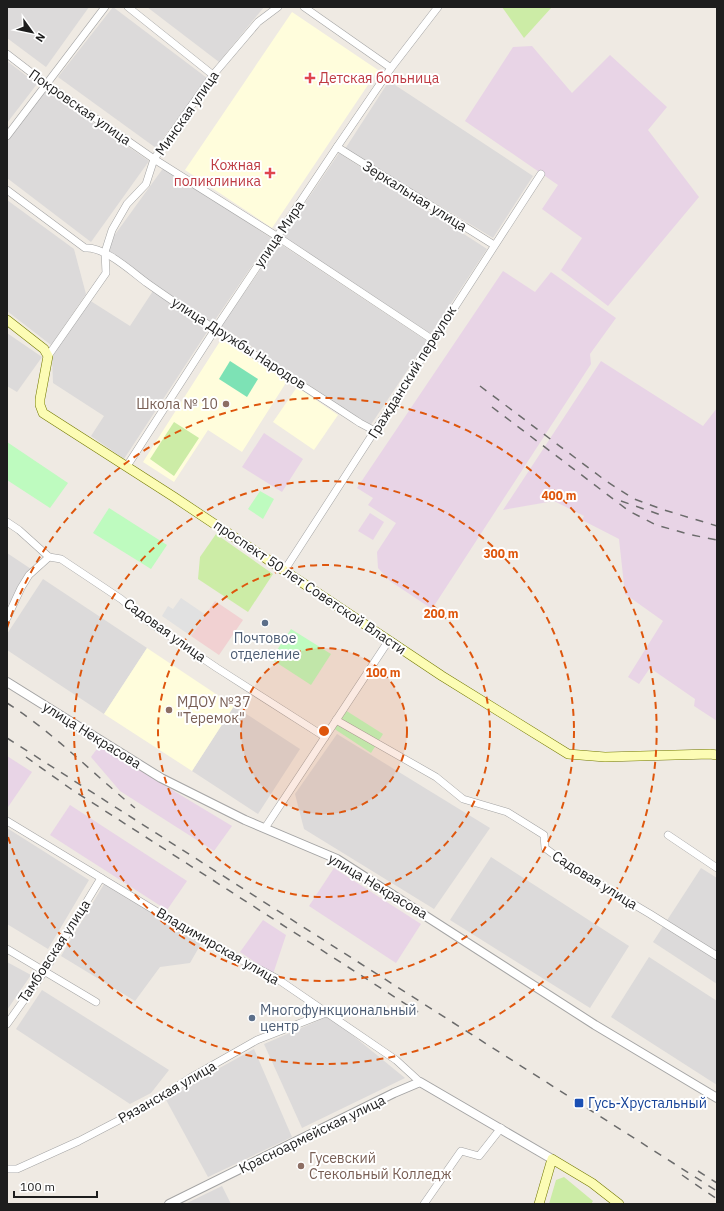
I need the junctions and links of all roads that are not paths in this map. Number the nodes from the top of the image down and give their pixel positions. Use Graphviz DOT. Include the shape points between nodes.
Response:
graph roads {
  1 [pos="105,7"];
  2 [pos="128,7"];
  3 [pos="278,7"];
  4 [pos="304,7"];
  5 [pos="438,7"];
  6 [pos="7,54"];
  7 [pos="391,68"];
  8 [pos="213,75"];
  9 [pos="46,84"];
  10 [pos="7,136"];
  11 [pos="337,147"];
  12 [pos="154,159"];
  13 [pos="541,174"];
  14 [pos="7,190"];
  15 [pos="278,237"];
  16 [pos="494,245"];
  17 [pos="105,252"];
  18 [pos="7,320"];
  19 [pos="216,328"];
  20 [pos="432,340"];
  21 [pos="46,352"];
  22 [pos="375,431"];
  23 [pos="127,466"];
  24 [pos="7,522"];
  25 [pos="49,557"];
  26 [pos="284,571"];
  27 [pos="7,618"];
  28 [pos="389,640"];
  29 [pos="7,682"];
  30 [pos="336,720"];
  31 [pos="325,737"];
  32 [pos="717,755"];
  33 [pos="7,821"];
  34 [pos="265,828"];
  35 [pos="668,835"];
  36 [pos="717,868"];
  37 [pos="101,878"];
  38 [pos="7,949"];
  39 [pos="717,956"];
  40 [pos="44,972"];
  41 [pos="96,1002"];
  42 [pos="326,1013"];
  43 [pos="7,1024"];
  44 [pos="420,1082"];
  45 [pos="717,1098"];
  46 [pos="501,1128"];
  47 [pos="552,1159"];
  48 [pos="7,1169"];
  49 [pos="171,1204"];
  50 [pos="424,1204"];
  51 [pos="539,1204"];
  52 [pos="619,1204"];
  1 -- 9 [label="street"];
  2 -- 8 [label="street"];
  3 -- 8 [label="street, Минская улица" via="258,22"];
  4 -- 7 [label="street"];
  5 -- 7 [label="street, улица Мира"];
  6 -- 9 [label="street, Покровская улица"];
  7 -- 11 [label="street, улица Мира"];
  8 -- 12 [label="street, Минская улица"];
  9 -- 10 [label="street"];
  9 -- 12 [label="street, Покровская улица"];
  11 -- 15 [label="street, улица Мира"];
  11 -- 16 [label="street, Зеркальная улица"];
  12 -- 15 [label="street, Покровская улица"];
  12 -- 17 [label="street, Минская улица" via="146,184 127,204 112,230"];
  13 -- 16 [label="street, Гражданский переулок"];
  14 -- 17 [label="street" via="85,248 93,247"];
  15 -- 19 [label="street, улица Мира"];
  15 -- 20 [label="street, Покровская улица"];
  16 -- 20 [label="street, Гражданский переулок"];
  17 -- 19 [label="street, улица Дружбы Народов"];
  17 -- 21 [label="street, Минская улица" via="106,273"];
  18 -- 21 [label="main road"];
  19 -- 22 [label="street, улица Дружбы Народов"];
  19 -- 23 [label="street, улица Мира"];
  20 -- 22 [label="street, Гражданский переулок"];
  21 -- 23 [label="main road, проспект 50 лет Советской Власти" via="40,398 43,413"];
  22 -- 26 [label="street, Гражданский переулок"];
  23 -- 26 [label="main road, проспект 50 лет Советской Власти"];
  24 -- 25 [label="street, Садовая улица"];
  25 -- 27 [label="street" via="29,575"];
  25 -- 31 [label="street, Садовая улица" via="61,559 186,647"];
  26 -- 28 [label="main road, проспект 50 лет Советской Власти"];
  28 -- 30 [label="street"];
  28 -- 32 [label="main road, проспект 50 лет Советской Власти" via="568,754"];
  29 -- 34 [label="street, улица Некрасова" via="161,778"];
  30 -- 31 [label="street"];
  30 -- 39 [label="street, Садовая улица" via="436,777 462,799 508,812 544,835 545,848 571,867"];
  31 -- 34 [label="street"];
  33 -- 37 [label="street, Владимирская улица"];
  34 -- 45 [label="street, улица Некрасова" via="337,859 595,1025"];
  35 -- 36 [label="street"];
  37 -- 40 [label="street, Тамбовская улица"];
  37 -- 42 [label="street, Владимирская улица" via="206,942 276,978"];
  38 -- 40 [label="street"];
  40 -- 41 [label="street"];
  40 -- 43 [label="street, Тамбовская улица"];
  42 -- 44 [label="street, Владимирская улица" via="396,1060"];
  42 -- 48 [label="street, Рязанская улица" via="257,1040 150,1104 79,1142 17,1170"];
  44 -- 46 [label="street"];
  44 -- 49 [label="street, Красноармейская улица"];
  46 -- 47 [label="street"];
  46 -- 50 [label="street" via="479,1156 461,1151"];
  47 -- 51 [label="main road"];
  47 -- 52 [label="main road" via="592,1183"];
}
